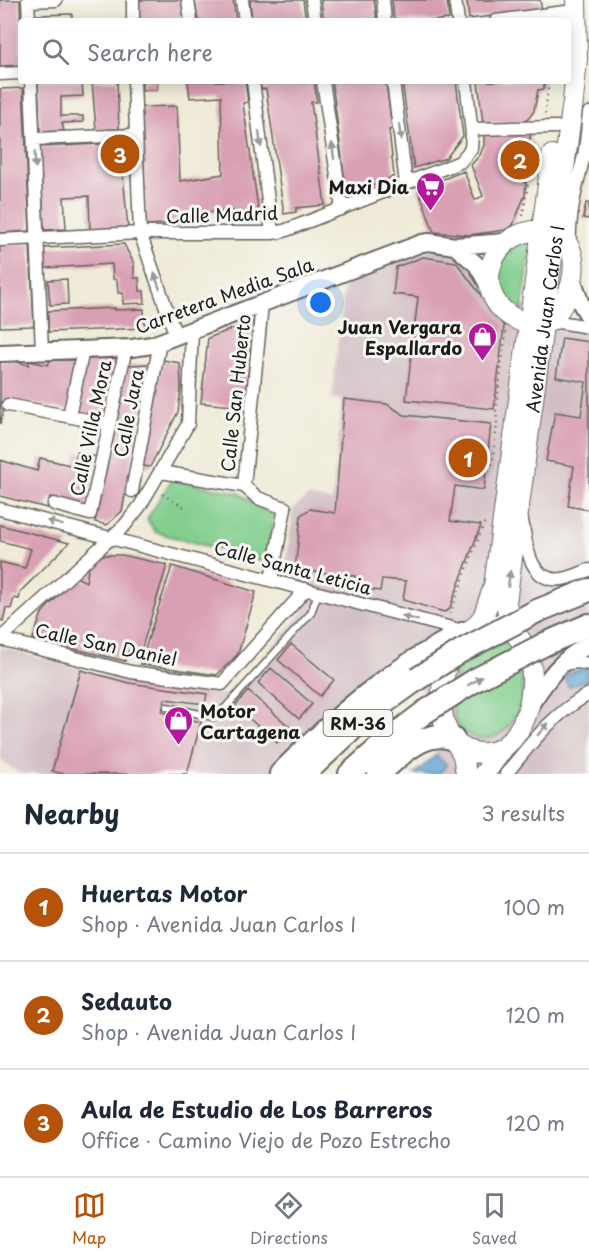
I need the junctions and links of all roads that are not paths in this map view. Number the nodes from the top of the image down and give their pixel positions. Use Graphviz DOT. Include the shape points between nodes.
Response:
graph roads {
  1 [pos="28,0"];
  2 [pos="56,0"];
  3 [pos="133,0"];
  4 [pos="188,0"];
  5 [pos="242,0"];
  6 [pos="312,0"];
  7 [pos="382,0"];
  8 [pos="455,0"];
  9 [pos="567,8"];
  10 [pos="29,18"];
  11 [pos="133,18"];
  12 [pos="190,18"];
  13 [pos="245,18"];
  14 [pos="315,18"];
  15 [pos="385,18"];
  16 [pos="458,18"];
  17 [pos="512,18"];
  18 [pos="571,28"];
  19 [pos="18,73"];
  20 [pos="0,74"];
  21 [pos="31,84"];
  22 [pos="134,84"];
  23 [pos="253,84"];
  24 [pos="323,84"];
  25 [pos="393,84"];
  26 [pos="466,84"];
  27 [pos="562,84"];
  28 [pos="589,113"];
  29 [pos="546,127"];
  30 [pos="472,129"];
  31 [pos="135,135"];
  32 [pos="34,139"];
  33 [pos="572,162"];
  34 [pos="406,183"];
  35 [pos="342,209"];
  36 [pos="548,232"];
  37 [pos="140,233"];
  38 [pos="272,233"];
  39 [pos="38,238"];
  40 [pos="0,240"];
  41 [pos="508,240"];
  42 [pos="455,246"];
  43 [pos="570,251"];
  44 [pos="573,277"];
  45 [pos="491,289"];
  46 [pos="262,304"];
  47 [pos="589,317"];
  48 [pos="535,324"];
  49 [pos="589,327"];
  50 [pos="176,336"];
  51 [pos="126,348"];
  52 [pos="83,350"];
  53 [pos="42,351"];
  54 [pos="0,353"];
  55 [pos="8,405"];
  56 [pos="69,416"];
  57 [pos="109,424"];
  58 [pos="161,472"];
  59 [pos="244,486"];
  60 [pos="132,490"];
  61 [pos="54,504"];
  62 [pos="519,506"];
  63 [pos="0,509"];
  64 [pos="111,537"];
  65 [pos="589,570"];
  66 [pos="271,580"];
  67 [pos="589,590"];
  68 [pos="312,591"];
  69 [pos="589,625"];
  70 [pos="463,630"];
  71 [pos="517,635"];
  72 [pos="0,639"];
  73 [pos="589,645"];
  74 [pos="589,664"];
  75 [pos="558,665"];
  76 [pos="589,694"];
  77 [pos="167,707"];
  78 [pos="527,708"];
  79 [pos="454,741"];
  80 [pos="505,746"];
  81 [pos="281,774"];
  82 [pos="304,774"];
  83 [pos="350,774"];
  84 [pos="379,774"];
  85 [pos="466,774"];
  86 [pos="484,774"];
  87 [pos="506,774"];
  1 -- 2 [label="street"];
  1 -- 10 [label="street"];
  3 -- 11 [label="street"];
  4 -- 12 [label="street"];
  5 -- 13 [label="street"];
  6 -- 14 [label="street"];
  7 -- 15 [label="street"];
  8 -- 16 [label="street"];
  9 -- 17 [label="street"];
  18 -- 33 [label="main road, Avenida Juan Carlos I" via="577,58"];
  19 -- 20 [label="street"];
  21 -- 32 [label="street"];
  22 -- 31 [label="street"];
  23 -- 38 [label="street, one-way"];
  35 -- 24 [label="street, one-way"];
  25 -- 34 [label="street, one-way"];
  26 -- 30 [label="street, Calle Madrid"];
  27 -- 29 [label="main road, Avenida Juan Carlos I"];
  28 -- 33 [label="street, Avenida Juan Carlos I"];
  29 -- 30 [label="street"];
  29 -- 33 [label="main road, Avenida Juan Carlos I"];
  30 -- 34 [label="street, Calle Madrid" via="471,149 460,162"];
  31 -- 32 [label="street"];
  31 -- 37 [label="street"];
  32 -- 39 [label="street, one-way"];
  33 -- 36 [label="main road, Avenida Juan Carlos I"];
  33 -- 41 [label="main road" via="537,190 532,216"];
  33 -- 43 [label="street, Avenida Juan Carlos I" via="578,175"];
  34 -- 35 [label="street, Calle Madrid"];
  35 -- 38 [label="street, Calle Madrid"];
  36 -- 41 [label="main road" via="527,232"];
  36 -- 43 [label="main road" via="563,238"];
  36 -- 48 [label="main road, Avenida Juan Carlos I"];
  37 -- 38 [label="street, Calle Madrid"];
  37 -- 39 [label="street, Calle Madrid"];
  50 -- 37 [label="street, one-way"];
  39 -- 40 [label="street, Calle Madrid"];
  39 -- 53 [label="street"];
  41 -- 42 [label="main road, Carretera Media Sala"];
  41 -- 45 [label="main road" via="490,267"];
  42 -- 45 [label="main road" via="477,265"];
  42 -- 46 [label="main road, Carretera Media Sala" via="422,243"];
  43 -- 44 [label="main road"];
  44 -- 47 [label="main road"];
  44 -- 48 [label="main road" via="560,308 549,321"];
  45 -- 48 [label="main road" via="504,311"];
  46 -- 50 [label="main road, Carretera Media Sala"];
  46 -- 59 [label="street, Calle San Huberto"];
  48 -- 49 [label="street" via="559,322"];
  48 -- 62 [label="main road, Avenida Juan Carlos I"];
  48 -- 70 [label="main road, Avenida Juan Carlos I" via="494,586 486,610"];
  50 -- 51 [label="main road, Carretera Media Sala"];
  50 -- 58 [label="street" via="188,424"];
  50 -- 60 [label="street, Calle Jara"];
  51 -- 52 [label="main road, Carretera Media Sala"];
  51 -- 57 [label="street, Calle Villa Mora"];
  52 -- 53 [label="main road, Carretera Media Sala"];
  52 -- 56 [label="street"];
  53 -- 54 [label="main road, Carretera Media Sala"];
  55 -- 56 [label="street"];
  56 -- 57 [label="street"];
  57 -- 61 [label="street, Calle Villa Mora" via="90,514"];
  58 -- 59 [label="street"];
  58 -- 64 [label="street" via="141,506"];
  59 -- 66 [label="street" via="258,498 285,508"];
  62 -- 65 [label="street" via="529,557 536,569 557,580"];
  71 -- 62 [label="main road, Avenida Juan Carlos I, one-way" via="506,603"];
  64 -- 63 [label="street, Calle Santa Leticia, one-way"];
  64 -- 66 [label="street, Calle Santa Leticia"];
  64 -- 72 [label="street"];
  66 -- 68 [label="street, Calle Santa Leticia"];
  67 -- 82 [label="highway, RM-36, bridge" via="537,611 417,679 367,715"];
  70 -- 68 [label="street, Calle Santa Leticia, one-way"];
  68 -- 72 [label="street, Calle San Daniel" via="222,684 130,672"];
  68 -- 77 [label="lane" via="311,613 214,717"];
  83 -- 69 [label="highway, RM-36, one-way, bridge" via="425,712 477,679"];
  70 -- 71 [label="main road" via="499,625"];
  70 -- 79 [label="main road" via="444,676 441,696 443,720"];
  70 -- 81 [label="highway" via="381,684"];
  71 -- 78 [label="main road" via="531,663"];
  73 -- 75 [label="main road"];
  74 -- 75 [label="street"];
  75 -- 78 [label="main road"];
  87 -- 76 [label="street, one-way" via="550,722"];
  78 -- 80 [label="main road" via="517,734"];
  79 -- 80 [label="main road" via="479,753 492,753"];
  79 -- 84 [label="highway" via="440,735 418,743"];
  79 -- 85 [label="main road" via="464,755"];
  80 -- 86 [label="main road"];
}
